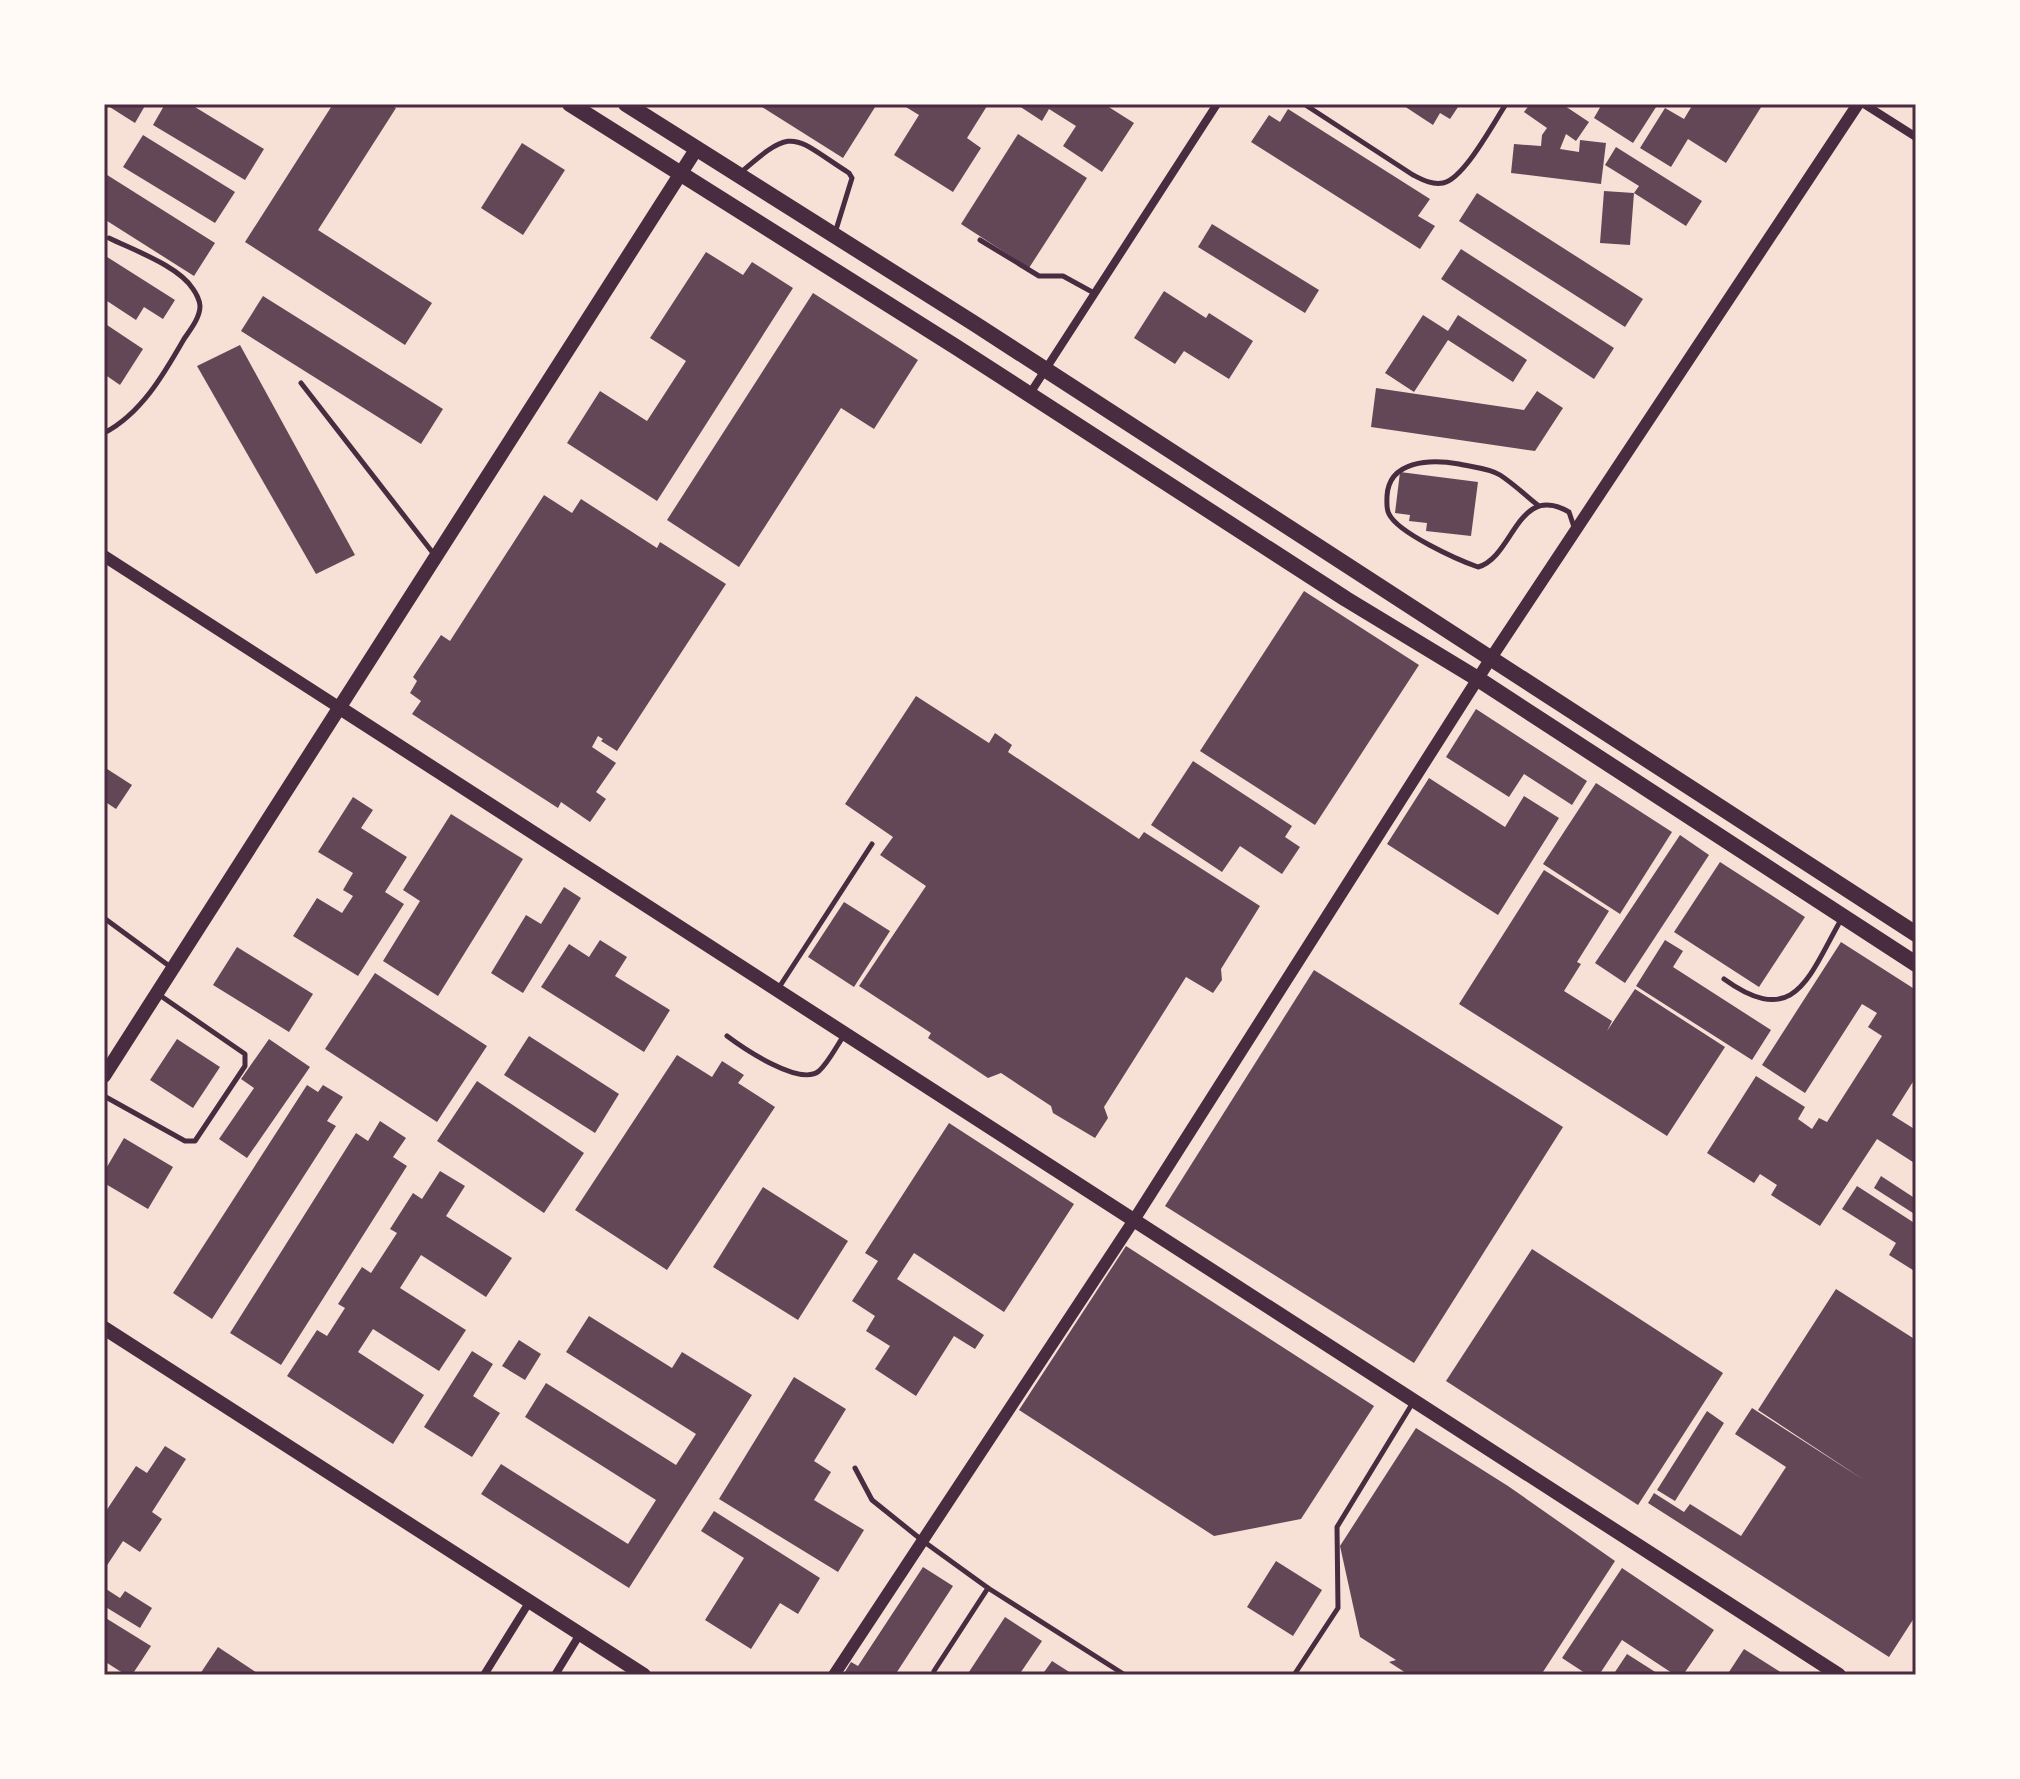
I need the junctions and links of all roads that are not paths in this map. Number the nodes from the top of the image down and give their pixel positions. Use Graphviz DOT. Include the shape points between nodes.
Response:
graph roads {
  1 [pos="626,104"];
  2 [pos="1217,104"];
  3 [pos="1304,104"];
  4 [pos="1506,104"];
  5 [pos="1861,104"];
  6 [pos="572,105"];
  7 [pos="1916,137"];
  8 [pos="697,148"];
  9 [pos="681,174"];
  10 [pos="739,174"];
  11 [pos="835,235"];
  12 [pos="109,238"];
  13 [pos="980,240"];
  14 [pos="1095,293"];
  15 [pos="1046,370"];
  16 [pos="301,383"];
  17 [pos="1029,395"];
  18 [pos="104,433"];
  19 [pos="1539,506"];
  20 [pos="1575,534"];
  21 [pos="104,556"];
  22 [pos="436,557"];
  23 [pos="1491,658"];
  24 [pos="1478,679"];
  25 [pos="340,708"];
  26 [pos="872,844"];
  27 [pos="1843,917"];
  28 [pos="104,918"];
  29 [pos="1916,934"];
  30 [pos="1916,964"];
  31 [pos="173,968"];
  32 [pos="1724,979"];
  33 [pos="778,990"];
  34 [pos="157,993"];
  35 [pos="846,1033"];
  36 [pos="727,1036"];
  37 [pos="104,1076"];
  38 [pos="104,1096"];
  39 [pos="1134,1220"];
  40 [pos="104,1328"];
  41 [pos="1414,1399"];
  42 [pos="855,1468"];
  43 [pos="923,1541"];
  44 [pos="988,1588"];
  45 [pos="530,1601"];
  46 [pos="580,1634"];
  47 [pos="934,1671"];
  48 [pos="484,1675"];
  49 [pos="555,1675"];
  50 [pos="644,1675"];
  51 [pos="834,1675"];
  52 [pos="1125,1675"];
  53 [pos="1294,1675"];
  54 [pos="1839,1675"];
  1 -- 8 [label="highway"];
  2 -- 14 [label="street"];
  3 -- 4 [label="lane" via="1432,184 1447,183 1460,173"];
  5 -- 7 [label="street"];
  5 -- 20 [label="street"];
  6 -- 9 [label="highway"];
  8 -- 9 [label="main road"];
  8 -- 10 [label="highway"];
  9 -- 17 [label="highway"];
  9 -- 22 [label="main road"];
  10 -- 11 [label="highway"];
  10 -- 11 [label="lane" via="766,150 789,139 849,173 852,178"];
  11 -- 15 [label="highway"];
  12 -- 18 [label="lane" via="178,273 200,304 150,392"];
  13 -- 14 [label="lane" via="1039,276 1063,276"];
  14 -- 15 [label="street"];
  15 -- 17 [label="street"];
  15 -- 23 [label="highway"];
  16 -- 22 [label="lane"];
  17 -- 24 [label="highway"];
  19 -- 19 [label="lane" via="1529,510 1491,560 1478,567 1403,528 1387,504 1390,482 1398,471 1440,462 1498,474"];
  19 -- 20 [label="lane" via="1569,512"];
  20 -- 23 [label="street"];
  21 -- 25 [label="street"];
  22 -- 25 [label="main road"];
  23 -- 24 [label="street"];
  23 -- 29 [label="highway"];
  24 -- 27 [label="highway"];
  24 -- 39 [label="street"];
  25 -- 31 [label="main road"];
  25 -- 33 [label="main road"];
  26 -- 33 [label="lane"];
  27 -- 30 [label="highway"];
  27 -- 32 [label="lane" via="1791,996 1761,1000"];
  28 -- 31 [label="lane"];
  31 -- 34 [label="main road"];
  33 -- 35 [label="main road"];
  34 -- 37 [label="main road"];
  34 -- 38 [label="lane" via="245,1054 245,1066 195,1141 185,1141"];
  35 -- 36 [label="lane" via="820,1070 808,1075 772,1064"];
  35 -- 39 [label="main road"];
  39 -- 41 [label="main road"];
  39 -- 43 [label="street"];
  40 -- 45 [label="main road"];
  41 -- 53 [label="lane" via="1337,1527 1338,1608"];
  41 -- 54 [label="main road"];
  42 -- 43 [label="lane" via="872,1500"];
  43 -- 44 [label="lane"];
  43 -- 51 [label="street"];
  44 -- 47 [label="lane"];
  44 -- 52 [label="lane"];
  45 -- 46 [label="main road"];
  45 -- 48 [label="street"];
  46 -- 49 [label="street"];
  46 -- 50 [label="main road"];
}
